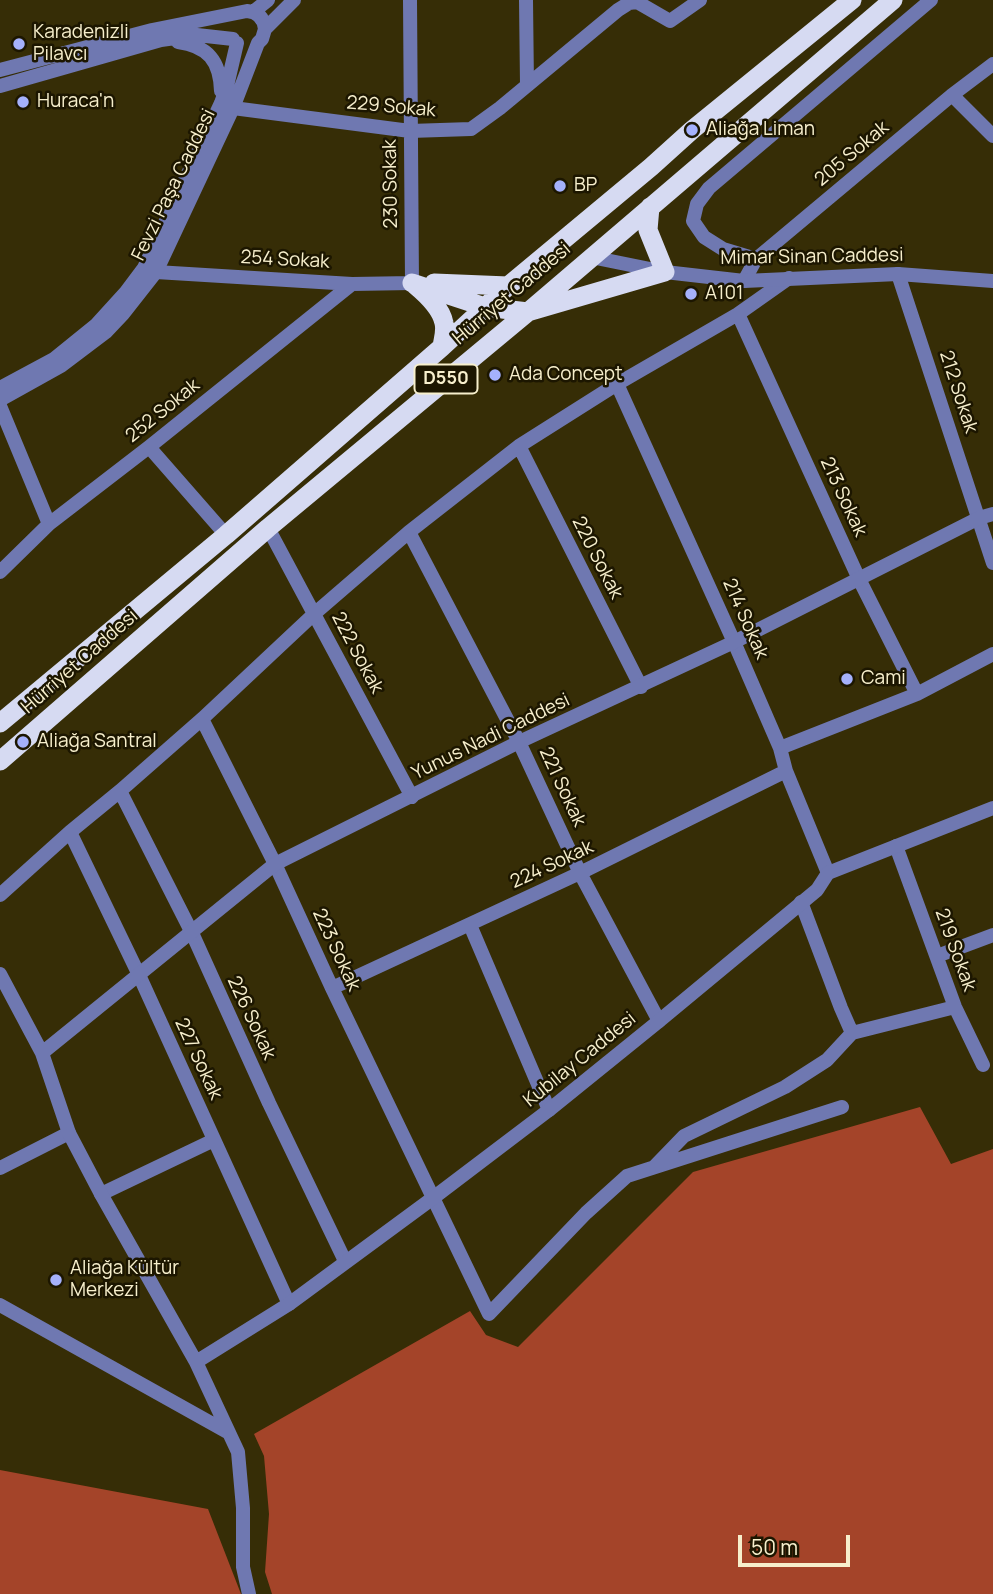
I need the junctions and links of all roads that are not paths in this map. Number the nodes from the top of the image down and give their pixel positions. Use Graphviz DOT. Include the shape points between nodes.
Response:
graph roads {
  1 [pos="268,0"];
  2 [pos="294,0"];
  3 [pos="410,0"];
  4 [pos="526,0"];
  5 [pos="699,0"];
  6 [pos="852,0"];
  7 [pos="894,0"];
  8 [pos="931,0"];
  9 [pos="247,12"];
  10 [pos="265,29"];
  11 [pos="161,40"];
  12 [pos="235,41"];
  13 [pos="258,43"];
  14 [pos="993,64"];
  15 [pos="0,69"];
  16 [pos="527,85"];
  17 [pos="0,86"];
  18 [pos="952,95"];
  19 [pos="227,106"];
  20 [pos="410,131"];
  21 [pos="993,136"];
  22 [pos="650,207"];
  23 [pos="554,248"];
  24 [pos="591,257"];
  25 [pos="755,259"];
  26 [pos="150,270"];
  27 [pos="665,272"];
  28 [pos="898,274"];
  29 [pos="789,278"];
  30 [pos="744,281"];
  31 [pos="993,281"];
  32 [pos="412,282"];
  33 [pos="352,284"];
  34 [pos="508,286"];
  35 [pos="485,307"];
  36 [pos="528,312"];
  37 [pos="738,314"];
  38 [pos="442,347"];
  39 [pos="617,384"];
  40 [pos="0,388"];
  41 [pos="0,400"];
  42 [pos="0,406"];
  43 [pos="519,446"];
  44 [pos="149,447"];
  45 [pos="986,516"];
  46 [pos="49,524"];
  47 [pos="268,528"];
  48 [pos="409,532"];
  49 [pos="226,535"];
  50 [pos="993,563"];
  51 [pos="0,572"];
  52 [pos="859,579"];
  53 [pos="314,614"];
  54 [pos="734,642"];
  55 [pos="993,654"];
  56 [pos="641,687"];
  57 [pos="917,694"];
  58 [pos="202,719"];
  59 [pos="0,723"];
  60 [pos="519,743"];
  61 [pos="780,748"];
  62 [pos="0,761"];
  63 [pos="786,771"];
  64 [pos="120,791"];
  65 [pos="412,797"];
  66 [pos="993,808"];
  67 [pos="70,832"];
  68 [pos="896,846"];
  69 [pos="275,864"];
  70 [pos="580,873"];
  71 [pos="828,873"];
  72 [pos="0,895"];
  73 [pos="801,902"];
  74 [pos="470,925"];
  75 [pos="191,933"];
  76 [pos="993,934"];
  77 [pos="937,956"];
  78 [pos="0,974"];
  79 [pos="139,975"];
  80 [pos="332,988"];
  81 [pos="954,1007"];
  82 [pos="659,1021"];
  83 [pos="852,1033"];
  84 [pos="42,1053"];
  85 [pos="983,1065"];
  86 [pos="842,1108"];
  87 [pos="549,1110"];
  88 [pos="69,1133"];
  89 [pos="214,1140"];
  90 [pos="0,1168"];
  91 [pos="653,1168"];
  92 [pos="101,1194"];
  93 [pos="433,1198"];
  94 [pos="345,1261"];
  95 [pos="289,1304"];
  96 [pos="0,1305"];
  97 [pos="196,1362"];
  98 [pos="229,1433"];
  99 [pos="250,1594"];
  1 -- 9 [label="street"];
  2 -- 10 [label="street, Fevzi Paşa Caddesi"];
  3 -- 20 [label="street, 230 Sokak"];
  4 -- 16 [label="street"];
  5 -- 16 [label="street, 229 Sokak" via="670,22 637,2 629,3"];
  6 -- 23 [label="highway, Hürriyet Caddesi / D550"];
  7 -- 22 [label="highway, Hürriyet Caddesi / D550"];
  8 -- 25 [label="street" via="709,188 697,204 693,221 704,237"];
  9 -- 10 [label="street" via="262,18"];
  9 -- 12 [label="street, Fevzi Paşa Caddesi" via="231,23"];
  9 -- 15 [label="street" via="152,30"];
  10 -- 13 [label="street, Fevzi Paşa Caddesi"];
  11 -- 12 [label="street" via="197,35"];
  11 -- 17 [label="street"];
  11 -- 19 [label="street" via="192,44 209,54 218,67"];
  12 -- 13 [label="street" via="247,46"];
  12 -- 19 [label="street, Fevzi Paşa Caddesi"];
  13 -- 19 [label="street, Fevzi Paşa Caddesi"];
  14 -- 18 [label="street, 205 Sokak"];
  16 -- 20 [label="street, 229 Sokak" via="471,129"];
  18 -- 21 [label="street"];
  18 -- 25 [label="street, 205 Sokak"];
  19 -- 20 [label="street, 229 Sokak"];
  19 -- 26 [label="street, Fevzi Paşa Caddesi"];
  20 -- 32 [label="street, 230 Sokak"];
  22 -- 24 [label="highway, Hürriyet Caddesi / D550"];
  22 -- 27 [label="highway" via="648,230"];
  23 -- 24 [label="highway"];
  23 -- 34 [label="highway, Hürriyet Caddesi / D550"];
  24 -- 27 [label="street, Mimar Sinan Caddesi"];
  24 -- 36 [label="highway, Hürriyet Caddesi / D550"];
  25 -- 30 [label="street, 205 Sokak"];
  26 -- 33 [label="street, 254 Sokak"];
  26 -- 40 [label="street, Fevzi Paşa Caddesi" via="96,325 54,359"];
  26 -- 41 [label="street, Fevzi Paşa Caddesi" via="106,332 61,366"];
  27 -- 30 [label="street, Mimar Sinan Caddesi"];
  27 -- 36 [label="highway"];
  28 -- 29 [label="street, Mimar Sinan Caddesi"];
  28 -- 31 [label="street, Mimar Sinan Caddesi"];
  28 -- 45 [label="street, 212 Sokak"];
  29 -- 30 [label="street, Mimar Sinan Caddesi"];
  29 -- 37 [label="street"];
  32 -- 33 [label="street, 254 Sokak"];
  32 -- 34 [label="highway"];
  32 -- 35 [label="highway"];
  32 -- 38 [label="highway" via="442,317"];
  33 -- 44 [label="street, 252 Sokak"];
  34 -- 35 [label="highway, Hürriyet Caddesi / D550"];
  35 -- 36 [label="highway"];
  35 -- 38 [label="highway, Hürriyet Caddesi / D550"];
  36 -- 47 [label="highway, Hürriyet Caddesi / D550"];
  37 -- 39 [label="street"];
  37 -- 52 [label="street, 213 Sokak"];
  38 -- 49 [label="highway, Hürriyet Caddesi / D550"];
  39 -- 43 [label="street"];
  39 -- 54 [label="street, 214 Sokak"];
  42 -- 46 [label="street"];
  43 -- 48 [label="street"];
  43 -- 56 [label="street, 220 Sokak"];
  44 -- 46 [label="street, 252 Sokak"];
  44 -- 49 [label="street"];
  45 -- 50 [label="street, 212 Sokak"];
  45 -- 52 [label="street, Yunus Nadi Caddesi"];
  46 -- 51 [label="street, 252 Sokak"];
  47 -- 53 [label="street, 222 Sokak"];
  47 -- 62 [label="highway, Hürriyet Caddesi / D550"];
  48 -- 53 [label="street"];
  48 -- 60 [label="street, 221 Sokak"];
  49 -- 59 [label="highway, Hürriyet Caddesi / D550"];
  52 -- 54 [label="street, Yunus Nadi Caddesi"];
  52 -- 57 [label="street, 213 Sokak"];
  53 -- 58 [label="street"];
  53 -- 65 [label="street, 222 Sokak"];
  54 -- 56 [label="street, Yunus Nadi Caddesi"];
  54 -- 61 [label="street, 214 Sokak"];
  55 -- 57 [label="street"];
  56 -- 60 [label="street, Yunus Nadi Caddesi"];
  57 -- 61 [label="street"];
  58 -- 64 [label="street"];
  58 -- 69 [label="street, 223 Sokak"];
  60 -- 65 [label="street, Yunus Nadi Caddesi"];
  60 -- 70 [label="street, 221 Sokak"];
  61 -- 63 [label="street, 214 Sokak"];
  63 -- 70 [label="street, 224 Sokak"];
  63 -- 71 [label="street, 214 Sokak"];
  64 -- 67 [label="street"];
  64 -- 75 [label="street, 226 Sokak"];
  65 -- 69 [label="street, Yunus Nadi Caddesi"];
  66 -- 68 [label="street, Kubilay Caddesi"];
  67 -- 72 [label="street"];
  67 -- 79 [label="street, 227 Sokak"];
  68 -- 71 [label="street, Kubilay Caddesi"];
  68 -- 77 [label="street, 219 Sokak"];
  69 -- 75 [label="street, Yunus Nadi Caddesi"];
  69 -- 80 [label="street, 223 Sokak"];
  70 -- 74 [label="street, 224 Sokak"];
  70 -- 82 [label="street, 221 Sokak"];
  71 -- 73 [label="street, Kubilay Caddesi" via="817,890"];
  73 -- 82 [label="street, Kubilay Caddesi"];
  73 -- 83 [label="street"];
  74 -- 80 [label="street, 224 Sokak"];
  74 -- 87 [label="street"];
  75 -- 79 [label="street, Yunus Nadi Caddesi"];
  75 -- 94 [label="street, 226 Sokak"];
  76 -- 77 [label="street"];
  77 -- 81 [label="street, 219 Sokak"];
  78 -- 84 [label="street"];
  79 -- 84 [label="street, Yunus Nadi Caddesi"];
  79 -- 89 [label="street, 227 Sokak"];
  80 -- 93 [label="street, 223 Sokak"];
  81 -- 83 [label="street"];
  81 -- 85 [label="street, 219 Sokak"];
  82 -- 87 [label="street, Kubilay Caddesi"];
  83 -- 91 [label="street" via="827,1059 785,1087 684,1136"];
  84 -- 88 [label="street"];
  86 -- 91 [label="street"];
  87 -- 93 [label="street, Kubilay Caddesi"];
  88 -- 90 [label="street"];
  88 -- 92 [label="street"];
  89 -- 92 [label="street"];
  89 -- 95 [label="street, 227 Sokak"];
  91 -- 93 [label="street, 223 Sokak" via="626,1175 489,1314"];
  92 -- 97 [label="street"];
  93 -- 94 [label="street, Kubilay Caddesi"];
  94 -- 95 [label="street, Kubilay Caddesi"];
  95 -- 97 [label="street, Kubilay Caddesi"];
  96 -- 98 [label="street"];
  97 -- 98 [label="street"];
  98 -- 99 [label="street" via="238,1452 243,1567"];
}
